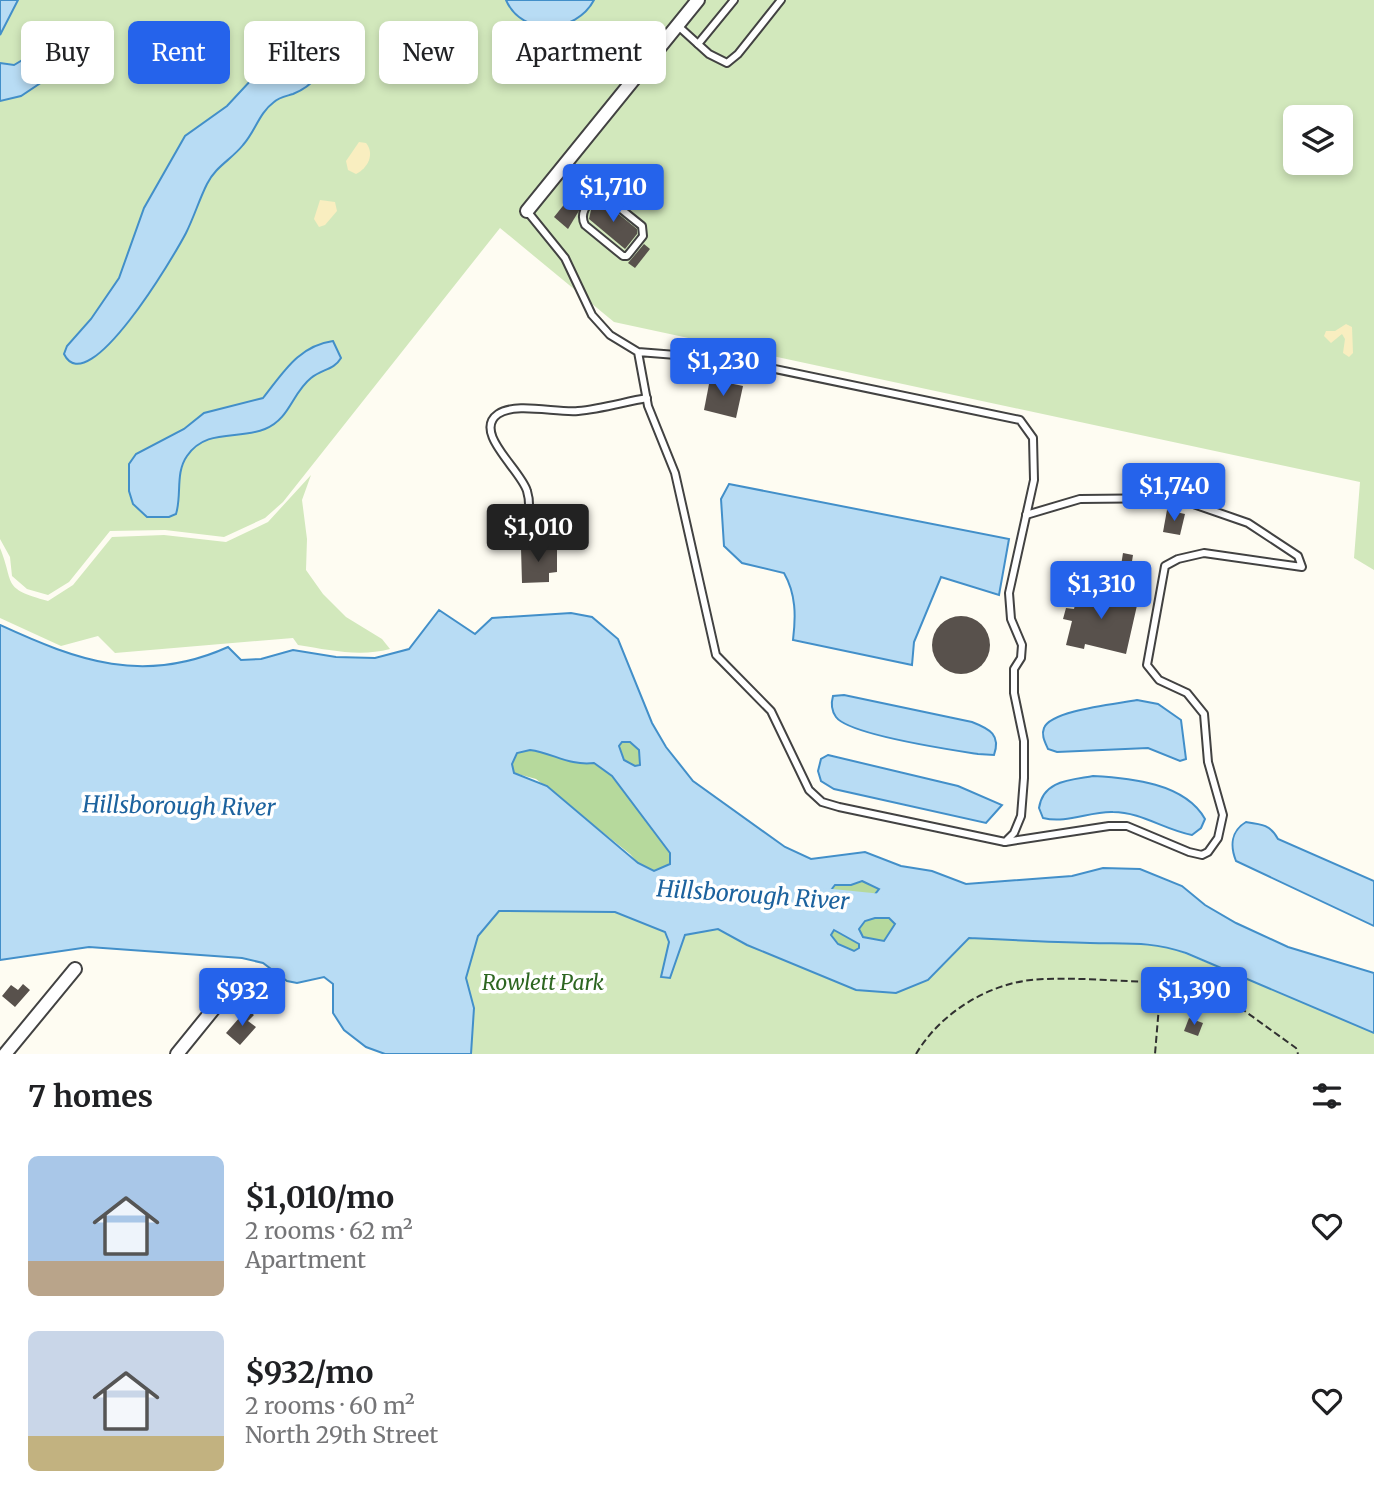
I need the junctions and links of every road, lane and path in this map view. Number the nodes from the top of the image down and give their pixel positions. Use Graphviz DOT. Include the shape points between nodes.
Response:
graph roads {
  1 [pos="698,0"];
  2 [pos="734,0"];
  3 [pos="781,0"];
  4 [pos="677,25"];
  5 [pos="698,44"];
  6 [pos="565,164"];
  7 [pos="599,191"];
  8 [pos="527,211"];
  9 [pos="638,352"];
  10 [pos="647,398"];
  11 [pos="1026,515"];
  12 [pos="525,539"];
  13 [pos="1005,842"];
  14 [pos="75,969"];
  15 [pos="1161,982"];
  16 [pos="233,985"];
  17 [pos="5,1054"];
  18 [pos="177,1054"];
  19 [pos="916,1054"];
  20 [pos="1155,1054"];
  21 [pos="1298,1054"];
  1 -- 4 [label="street"];
  2 -- 5 [label="lane"];
  3 -- 5 [label="lane" via="727,62"];
  4 -- 5 [label="lane"];
  4 -- 6 [label="street"];
  6 -- 7 [label="lane"];
  6 -- 8 [label="street"];
  7 -- 7 [label="lane" via="643,229 643,236 627,256 594,233 582,218"];
  8 -- 9 [label="lane" via="565,258 592,315 610,335"];
  9 -- 10 [label="lane"];
  9 -- 11 [label="lane" via="727,359 1020,420 1033,438 1034,480"];
  10 -- 12 [label="lane" via="577,411 505,410 494,418 490,430 494,442 527,489"];
  10 -- 13 [label="lane" via="675,473 716,655 771,711 809,790 822,802 839,807"];
  11 -- 13 [label="lane" via="1009,593 1011,619 1022,645 1014,669 1014,693 1024,741 1024,778 1021,816"];
  11 -- 13 [label="lane" via="1080,499 1176,498 1248,523 1298,556 1302,567 1204,553 1165,566 1147,665 1159,680 1187,693 1204,714 1208,762 1223,815 1218,838 1208,852 1189,852 1127,826"];
  14 -- 17 [label="street"];
  15 -- 19 [label="path" via="1030,980 989,992 944,1017"];
  15 -- 20 [label="path"];
  15 -- 21 [label="path" via="1228,999"];
  16 -- 18 [label="street"];
}
